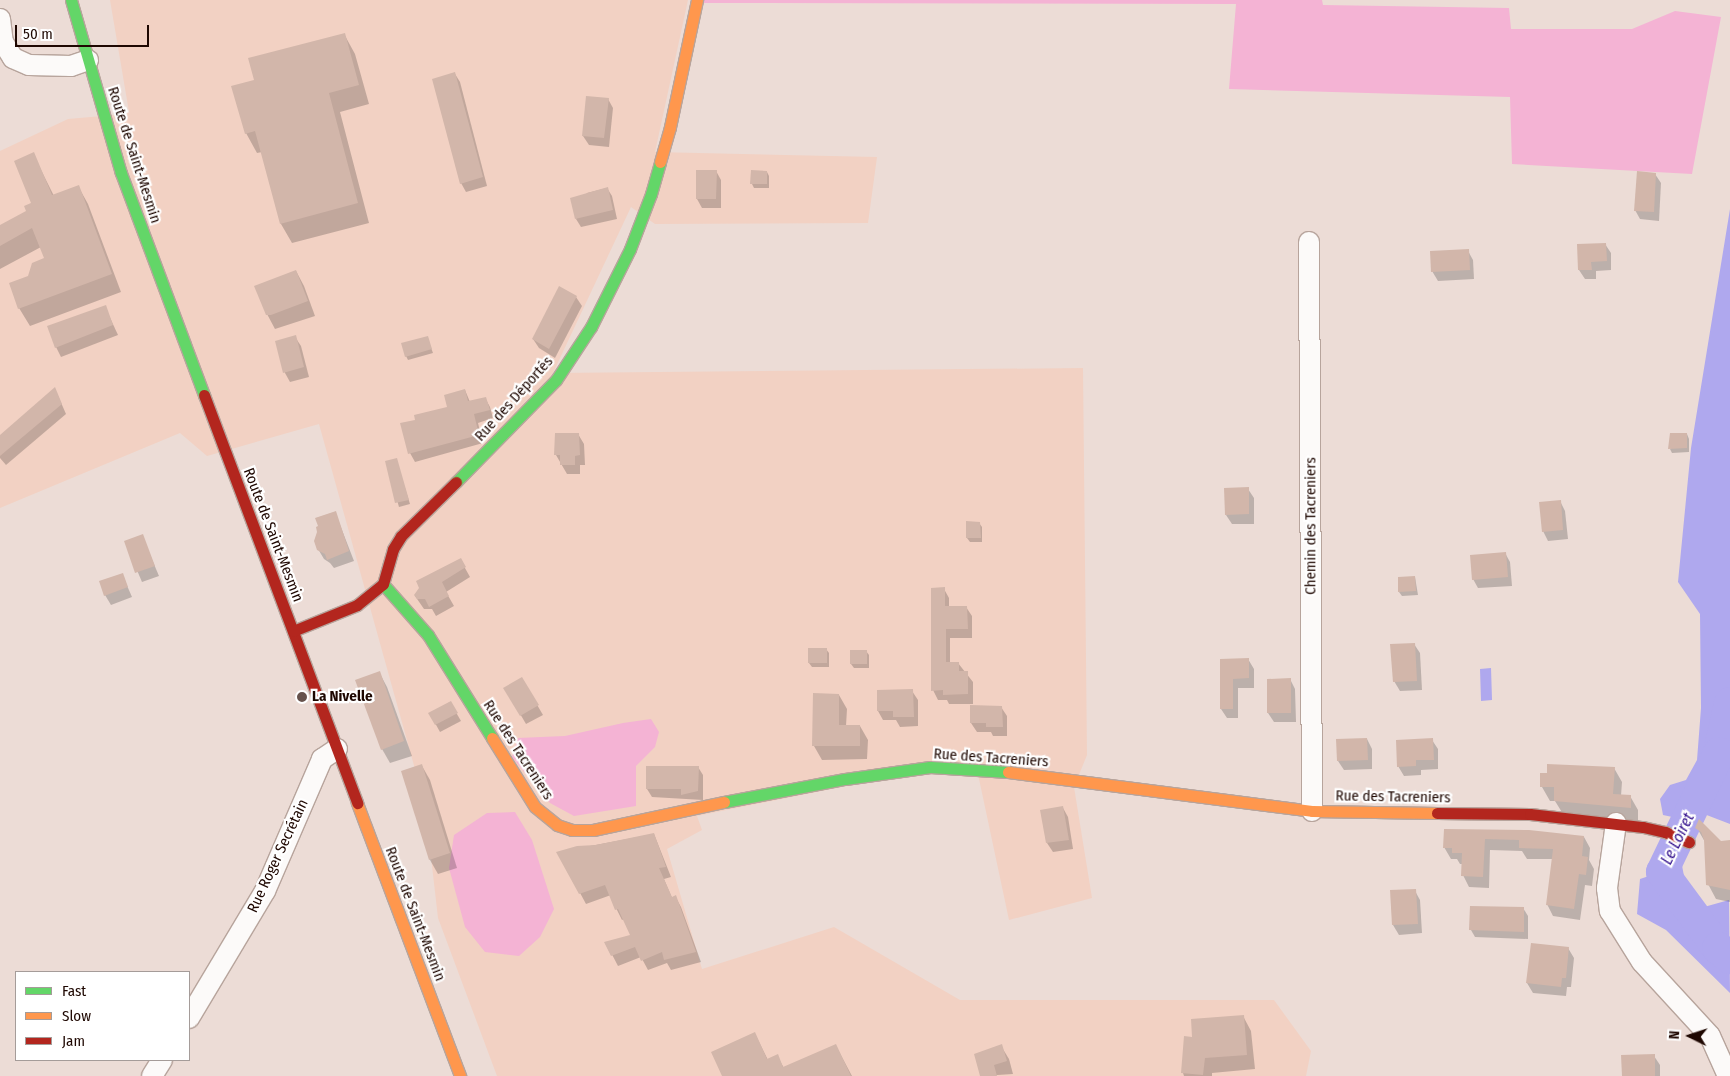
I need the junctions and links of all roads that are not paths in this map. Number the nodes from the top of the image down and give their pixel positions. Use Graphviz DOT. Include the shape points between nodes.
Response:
graph roads {
  1 [pos="71,0"];
  2 [pos="697,0"];
  3 [pos="0,19"];
  4 [pos="88,60"];
  5 [pos="1309,242"];
  6 [pos="383,584"];
  7 [pos="293,631"];
  8 [pos="337,750"];
  9 [pos="1312,811"];
  10 [pos="1616,823"];
  11 [pos="1689,842"];
  12 [pos="190,1016"];
  13 [pos="161,1061"];
  14 [pos="152,1076"];
  15 [pos="460,1076"];
  16 [pos="1728,1076"];
  1 -- 4 [label="street, Route de Saint-Mesmin"];
  2 -- 6 [label="street, Rue des Déportés" via="670,127 651,194 630,249 591,327 556,380 508,432 401,536"];
  3 -- 4 [label="street" via="3,42 13,58 29,65 71,66"];
  4 -- 7 [label="street, Route de Saint-Mesmin" via="121,173"];
  5 -- 9 [label="street, Chemin des Tacreniers"];
  6 -- 7 [label="street" via="357,605"];
  6 -- 9 [label="street, Rue des Tacreniers" via="428,635 535,807 557,825 572,830 593,830 835,781 930,768 1016,772"];
  7 -- 8 [label="street, Route de Saint-Mesmin"];
  8 -- 12 [label="street, Rue Roger Secrétain" via="322,759 265,891"];
  8 -- 15 [label="street, Route de Saint-Mesmin"];
  9 -- 10 [label="street, Rue des Tacreniers" via="1530,814"];
  10 -- 11 [label="street, Rue des Tacreniers" via="1665,832"];
  10 -- 16 [label="street" via="1606,888 1610,911 1642,962 1710,1036"];
  13 -- 14 [label="street"];
}
